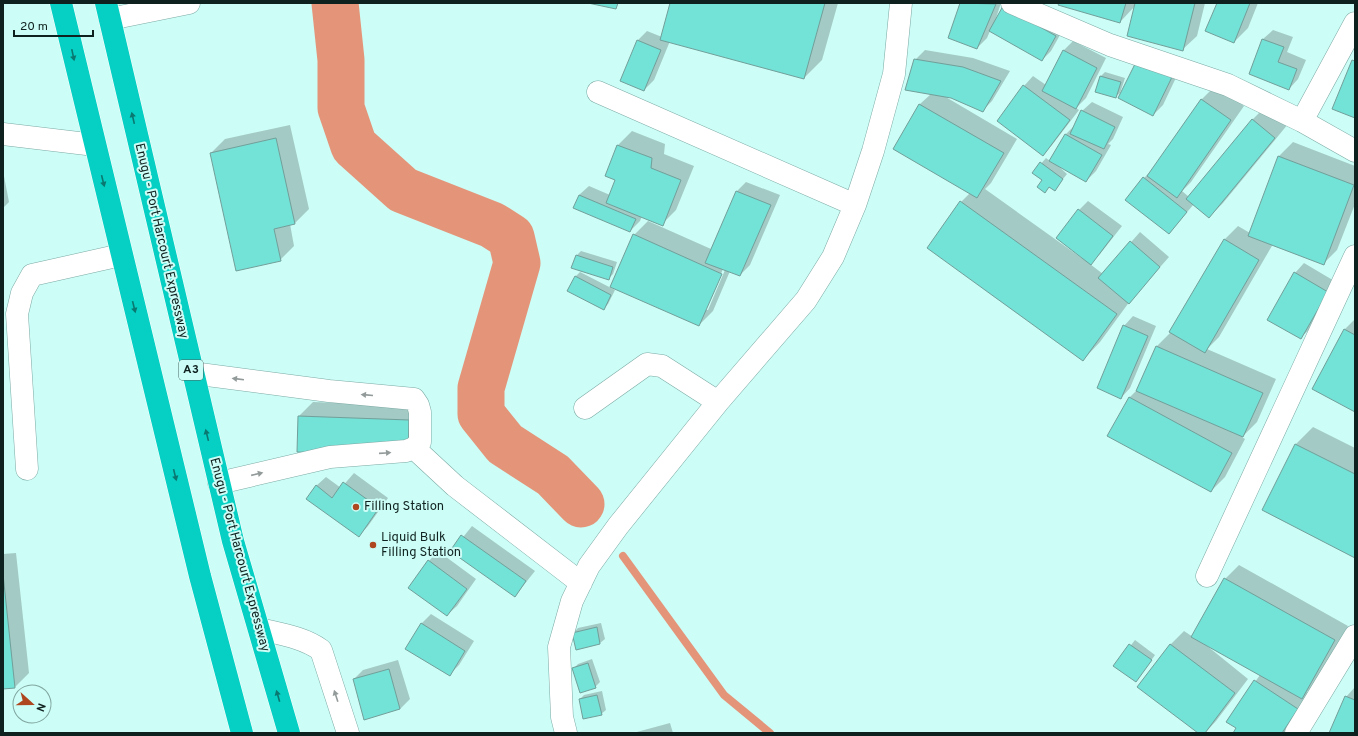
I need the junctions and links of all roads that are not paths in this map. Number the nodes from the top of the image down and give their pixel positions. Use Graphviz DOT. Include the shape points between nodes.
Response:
graph roads {
  1 [pos="61,3"];
  2 [pos="189,3"];
  3 [pos="901,3"];
  4 [pos="1012,3"];
  5 [pos="108,11"];
  6 [pos="1355,23"];
  7 [pos="598,92"];
  8 [pos="1302,121"];
  9 [pos="3,134"];
  10 [pos="95,145"];
  11 [pos="1355,151"];
  12 [pos="855,205"];
  13 [pos="121,255"];
  14 [pos="1355,256"];
  15 [pos="192,373"];
  16 [pos="718,402"];
  17 [pos="585,408"];
  18 [pos="414,448"];
  19 [pos="27,469"];
  20 [pos="219,483"];
  21 [pos="585,574"];
  22 [pos="1207,576"];
  23 [pos="259,629"];
  24 [pos="1355,636"];
  25 [pos="242,733"];
  26 [pos="289,733"];
  27 [pos="348,733"];
  28 [pos="566,733"];
  29 [pos="1296,733"];
  1 -- 10 [label="highway, one-way"];
  2 -- 5 [label="street"];
  3 -- 12 [label="street" via="894,74"];
  4 -- 8 [label="street" via="1110,45 1228,85"];
  15 -- 5 [label="highway, Enugu - Port Harcourt Expressway / A3, one-way"];
  6 -- 8 [label="street"];
  7 -- 12 [label="street"];
  8 -- 11 [label="street"];
  9 -- 10 [label="street"];
  10 -- 13 [label="highway, one-way"];
  12 -- 16 [label="street" via="833,257 806,300"];
  13 -- 19 [label="street" via="32,276 22,293 17,314"];
  13 -- 25 [label="highway, one-way" via="200,576"];
  14 -- 22 [label="street"];
  18 -- 15 [label="street, one-way" via="420,442 420,412 414,399"];
  20 -- 15 [label="highway, Enugu - Port Harcourt Expressway / A3, one-way"];
  16 -- 17 [label="street" via="662,366 647,364"];
  16 -- 21 [label="street" via="618,526"];
  20 -- 18 [label="street, one-way" via="330,457 406,451"];
  18 -- 21 [label="street" via="455,486"];
  20 -- 23 [label="highway, Enugu - Port Harcourt Expressway / A3"];
  21 -- 28 [label="street" via="572,601 559,647 562,717"];
  26 -- 23 [label="highway, Enugu - Port Harcourt Expressway / A3, one-way"];
  27 -- 23 [label="street, one-way" via="321,650 303,640"];
  24 -- 29 [label="street"];
}
